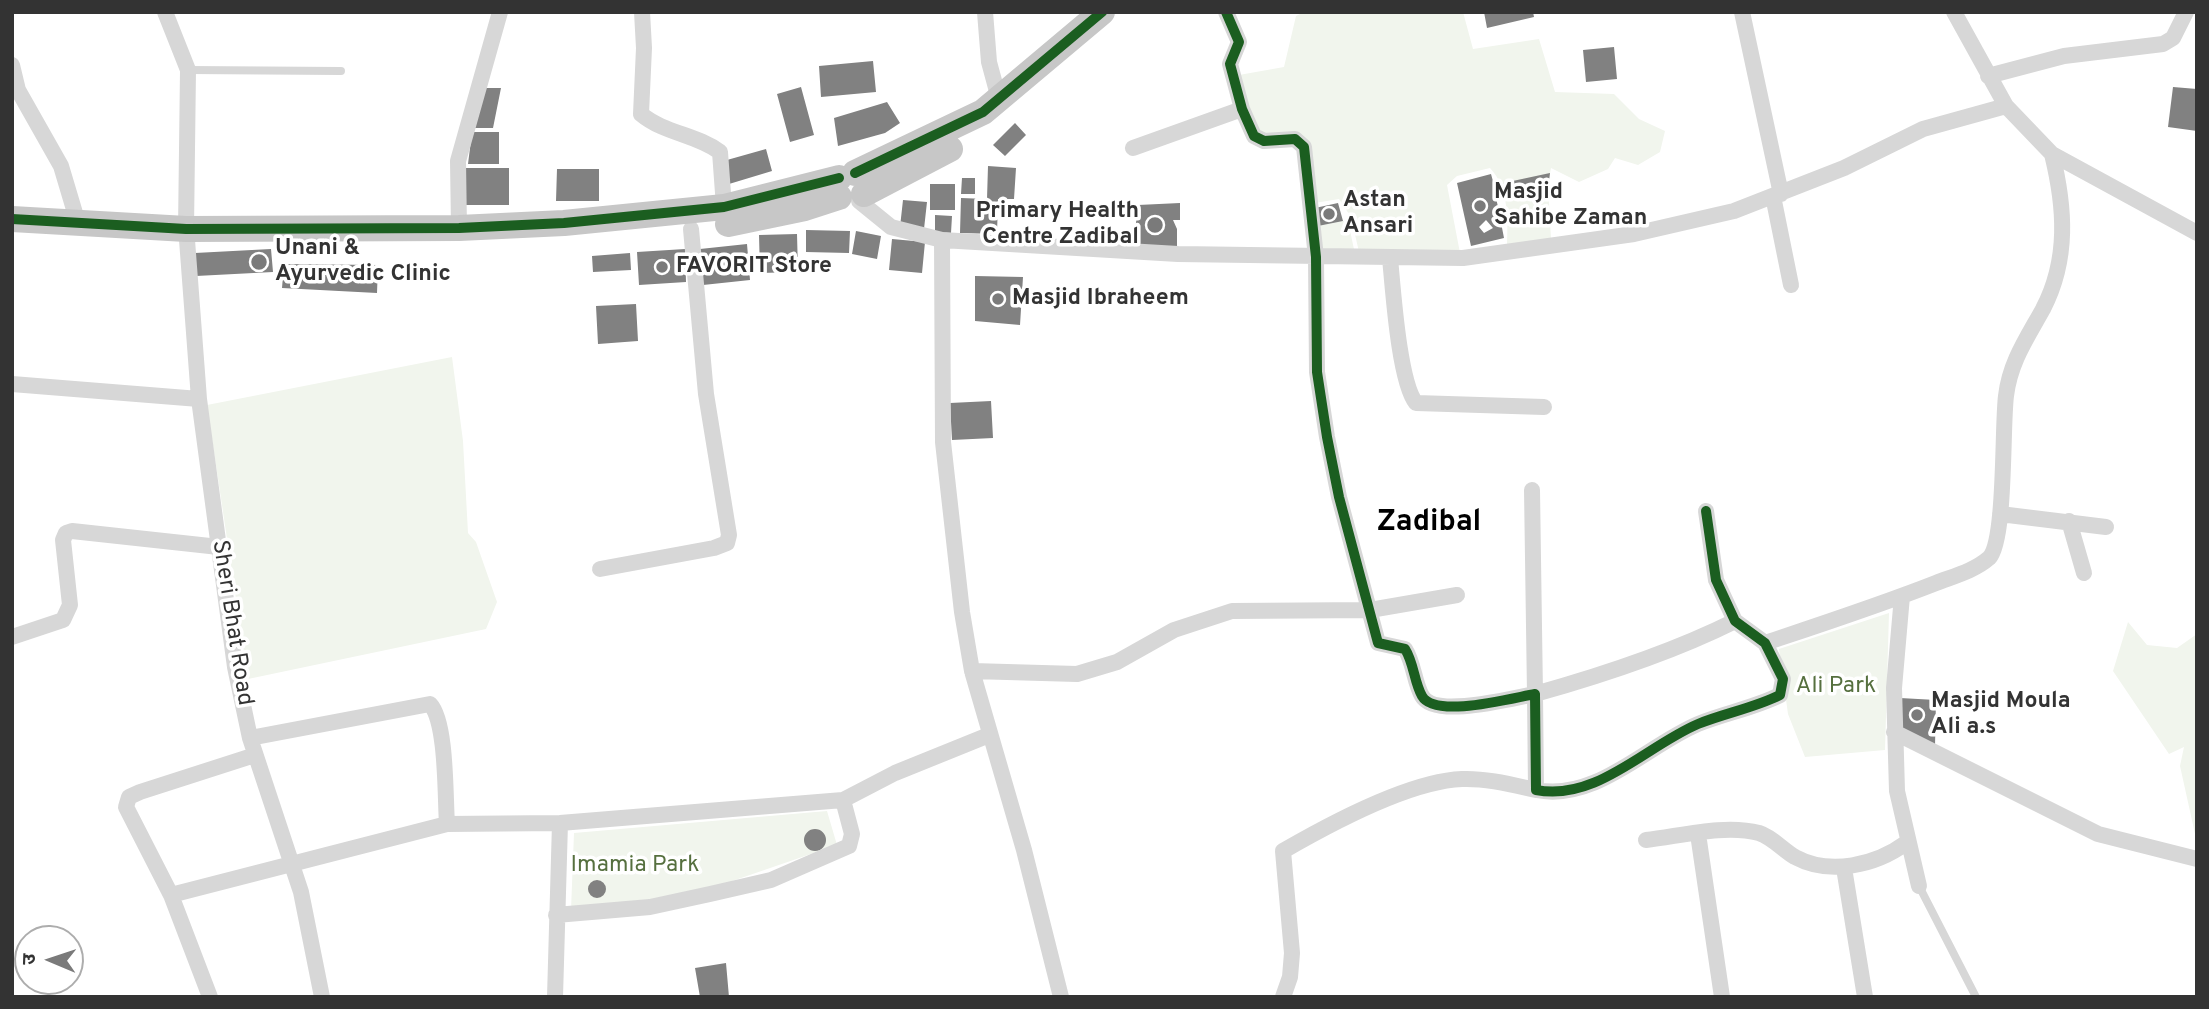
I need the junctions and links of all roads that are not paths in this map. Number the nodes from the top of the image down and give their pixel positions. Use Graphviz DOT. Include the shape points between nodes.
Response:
graph roads {
  1 [pos="165,12"];
  2 [pos="500,12"];
  3 [pos="642,12"];
  4 [pos="985,12"];
  5 [pos="1102,12"];
  6 [pos="1226,12"];
  7 [pos="1742,12"];
  8 [pos="1954,12"];
  9 [pos="2186,12"];
  10 [pos="12,65"];
  11 [pos="188,69"];
  12 [pos="341,71"];
  13 [pos="1988,76"];
  14 [pos="991,105"];
  15 [pos="2006,106"];
  16 [pos="1242,109"];
  17 [pos="1133,148"];
  18 [pos="2052,154"];
  19 [pos="851,189"];
  20 [pos="1777,195"];
  21 [pos="724,207"];
  22 [pos="12,219"];
  23 [pos="78,223"];
  24 [pos="459,228"];
  25 [pos="691,229"];
  26 [pos="2197,233"];
  27 [pos="186,234"];
  28 [pos="12,237"];
  29 [pos="942,240"];
  30 [pos="1315,257"];
  31 [pos="1390,258"];
  32 [pos="1791,285"];
  33 [pos="12,384"];
  34 [pos="199,399"];
  35 [pos="1544,407"];
  36 [pos="1532,491"];
  37 [pos="1706,511"];
  38 [pos="2000,514"];
  39 [pos="2069,521"];
  40 [pos="2106,527"];
  41 [pos="219,547"];
  42 [pos="600,569"];
  43 [pos="2084,573"];
  44 [pos="1457,595"];
  45 [pos="1902,596"];
  46 [pos="1370,610"];
  47 [pos="1735,621"];
  48 [pos="12,637"];
  49 [pos="1765,643"];
  50 [pos="972,671"];
  51 [pos="1535,694"];
  52 [pos="1894,732"];
  53 [pos="989,735"];
  54 [pos="250,738"];
  55 [pos="255,755"];
  56 [pos="1536,790"];
  57 [pos="843,800"];
  58 [pos="560,823"];
  59 [pos="447,824"];
  60 [pos="1698,834"];
  61 [pos="1646,840"];
  62 [pos="1906,843"];
  63 [pos="2197,859"];
  64 [pos="292,863"];
  65 [pos="1844,868"];
  66 [pos="1919,886"];
  67 [pos="171,895"];
  68 [pos="556,915"];
  69 [pos="210,997"];
  70 [pos="322,997"];
  71 [pos="555,997"];
  72 [pos="1061,997"];
  73 [pos="1283,997"];
  74 [pos="1722,997"];
  75 [pos="1865,997"];
  76 [pos="1976,997"];
  1 -- 11 [label="street"];
  2 -- 24 [label="street" via="458,161"];
  3 -- 21 [label="street" via="641,114 657,127 720,152"];
  4 -- 14 [label="street"];
  5 -- 14 [label="highway"];
  6 -- 16 [label="street" via="1239,42 1230,64"];
  7 -- 20 [label="street"];
  8 -- 13 [label="street"];
  9 -- 13 [label="street" via="2174,38 2163,44 2064,56"];
  10 -- 23 [label="street" via="18,90 61,166"];
  11 -- 12 [label="lane"];
  11 -- 27 [label="street, Sheri Bhat Road"];
  13 -- 15 [label="street"];
  14 -- 19 [label="highway"];
  15 -- 18 [label="street"];
  15 -- 20 [label="street" via="1923,129"];
  16 -- 17 [label="street"];
  16 -- 30 [label="street" via="1257,139 1295,139 1304,147"];
  18 -- 26 [label="street"];
  18 -- 38 [label="street" via="2064,209 2063,241 2057,277 2009,374"];
  19 -- 21 [label="highway"];
  19 -- 25 [label="highway" via="777,215"];
  19 -- 29 [label="street" via="891,228"];
  20 -- 31 [label="street" via="1721,214 1550,248 1463,258"];
  20 -- 32 [label="street"];
  21 -- 24 [label="highway" via="644,217"];
  22 -- 23 [label="highway"];
  23 -- 27 [label="highway"];
  24 -- 27 [label="highway"];
  25 -- 27 [label="highway" via="458,244"];
  25 -- 42 [label="street" via="706,394 727,543"];
  27 -- 28 [label="highway"];
  27 -- 34 [label="street, Sheri Bhat Road"];
  29 -- 30 [label="street" via="1088,251"];
  29 -- 50 [label="street" via="945,479"];
  30 -- 31 [label="street"];
  30 -- 46 [label="street" via="1317,372 1327,437"];
  31 -- 35 [label="street" via="1410,396 1416,404"];
  33 -- 34 [label="street"];
  34 -- 41 [label="street, Sheri Bhat Road"];
  36 -- 51 [label="street"];
  37 -- 47 [label="street" via="1716,580"];
  38 -- 39 [label="street"];
  38 -- 45 [label="street" via="1999,536 1991,556 1974,568"];
  39 -- 40 [label="street"];
  39 -- 43 [label="street"];
  41 -- 48 [label="street" via="66,533 68,614 63,620"];
  41 -- 54 [label="street, Sheri Bhat Road"];
  44 -- 46 [label="street"];
  45 -- 49 [label="street"];
  45 -- 52 [label="street"];
  46 -- 50 [label="street" via="1232,611 1174,629 1093,672"];
  46 -- 51 [label="street" via="1378,643 1405,649 1423,698 1433,705 1482,705"];
  47 -- 49 [label="street"];
  47 -- 51 [label="street" via="1644,660"];
  49 -- 56 [label="street" via="1783,679 1780,695 1698,724 1586,787 1556,794"];
  50 -- 53 [label="street"];
  51 -- 56 [label="street"];
  52 -- 62 [label="street"];
  52 -- 63 [label="street" via="2098,834"];
  53 -- 57 [label="street" via="895,773"];
  53 -- 72 [label="street"];
  54 -- 55 [label="street, Sheri Bhat Road"];
  54 -- 59 [label="street" via="430,704 439,727"];
  55 -- 64 [label="street, Sheri Bhat Road"];
  55 -- 67 [label="street" via="129,797 130,818"];
  56 -- 73 [label="street" via="1461,779 1426,786 1392,796 1283,851 1293,953"];
  57 -- 58 [label="street"];
  57 -- 68 [label="street" via="852,834 849,845 771,880 650,907"];
  58 -- 59 [label="street"];
  58 -- 68 [label="street"];
  59 -- 64 [label="street"];
  60 -- 61 [label="street"];
  60 -- 65 [label="street" via="1761,834 1796,857"];
  60 -- 74 [label="street"];
  62 -- 65 [label="street" via="1892,854"];
  62 -- 66 [label="street"];
  64 -- 67 [label="street"];
  64 -- 70 [label="street, Sheri Bhat Road"];
  65 -- 75 [label="street"];
  66 -- 76 [label="lane"];
  67 -- 69 [label="street"];
  68 -- 71 [label="street"];
}
